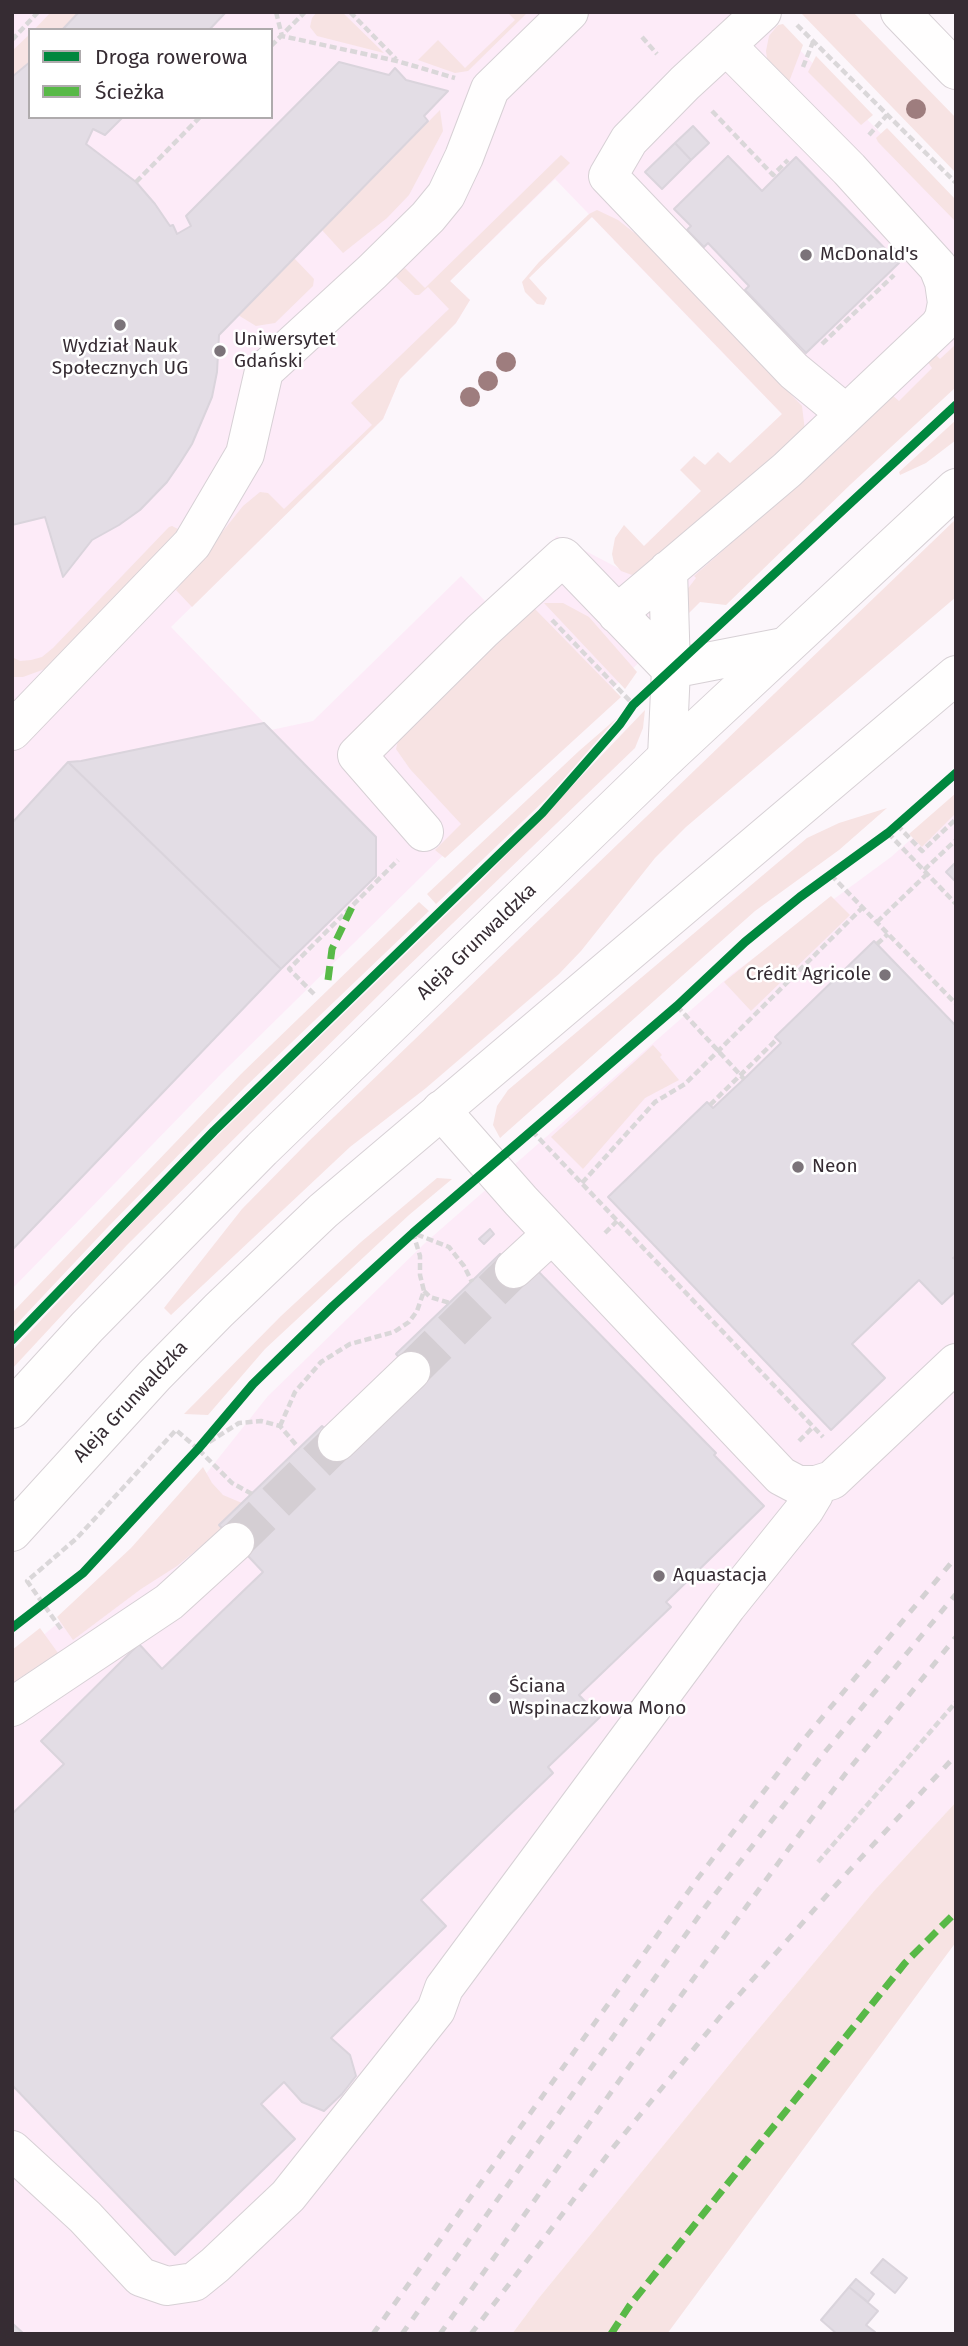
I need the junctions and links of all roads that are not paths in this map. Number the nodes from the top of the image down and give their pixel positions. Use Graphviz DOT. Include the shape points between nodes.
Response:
graph roads {
  1 [pos="900,12"];
  2 [pos="565,13"];
  3 [pos="778,17"];
  4 [pos="726,45"];
  5 [pos="956,70"];
  6 [pos="845,413"];
  7 [pos="956,488"];
  8 [pos="668,570"];
  9 [pos="617,614"];
  10 [pos="785,647"];
  11 [pos="671,669"];
  12 [pos="956,675"];
  13 [pos="12,731"];
  14 [pos="667,757"];
  15 [pos="415,842"];
  16 [pos="441,1110"];
  17 [pos="552,1234"];
  18 [pos="514,1269"];
  19 [pos="956,1363"];
  20 [pos="411,1371"];
  21 [pos="12,1409"];
  22 [pos="337,1442"];
  23 [pos="816,1485"];
  24 [pos="12,1532"];
  25 [pos="235,1542"];
  26 [pos="12,1707"];
  27 [pos="12,2150"];
  1 -- 5 [label="main road"];
  2 -- 13 [label="main road" via="490,89 446,195 428,217 264,371 245,453 191,544"];
  3 -- 4 [label="main road"];
  4 -- 6 [label="main road" via="925,251 944,282 947,303 939,326"];
  4 -- 6 [label="main road" via="629,139 608,176 794,371"];
  6 -- 8 [label="main road" via="787,470"];
  7 -- 10 [label="main road, Aleja Grunwaldzka"];
  8 -- 9 [label="main road"];
  8 -- 11 [label="main road"];
  9 -- 11 [label="main road"];
  9 -- 15 [label="main road" via="563,557 357,755"];
  10 -- 11 [label="main road"];
  10 -- 14 [label="main road, Aleja Grunwaldzka"];
  11 -- 14 [label="main road"];
  12 -- 16 [label="main road, Aleja Grunwaldzka"];
  14 -- 21 [label="main road, Aleja Grunwaldzka" via="262,1149"];
  16 -- 17 [label="main road"];
  16 -- 24 [label="main road, Aleja Grunwaldzka" via="323,1211 219,1310"];
  17 -- 18 [label="main road"];
  17 -- 23 [label="main road" via="782,1476 798,1485"];
  19 -- 23 [label="main road" via="832,1480"];
  20 -- 22 [label="main road"];
  23 -- 27 [label="main road" via="805,1509 727,1606 444,1988 436,2010 288,2196 215,2265 194,2282 167,2286 141,2277"];
  25 -- 26 [label="main road" via="169,1602"];
}
